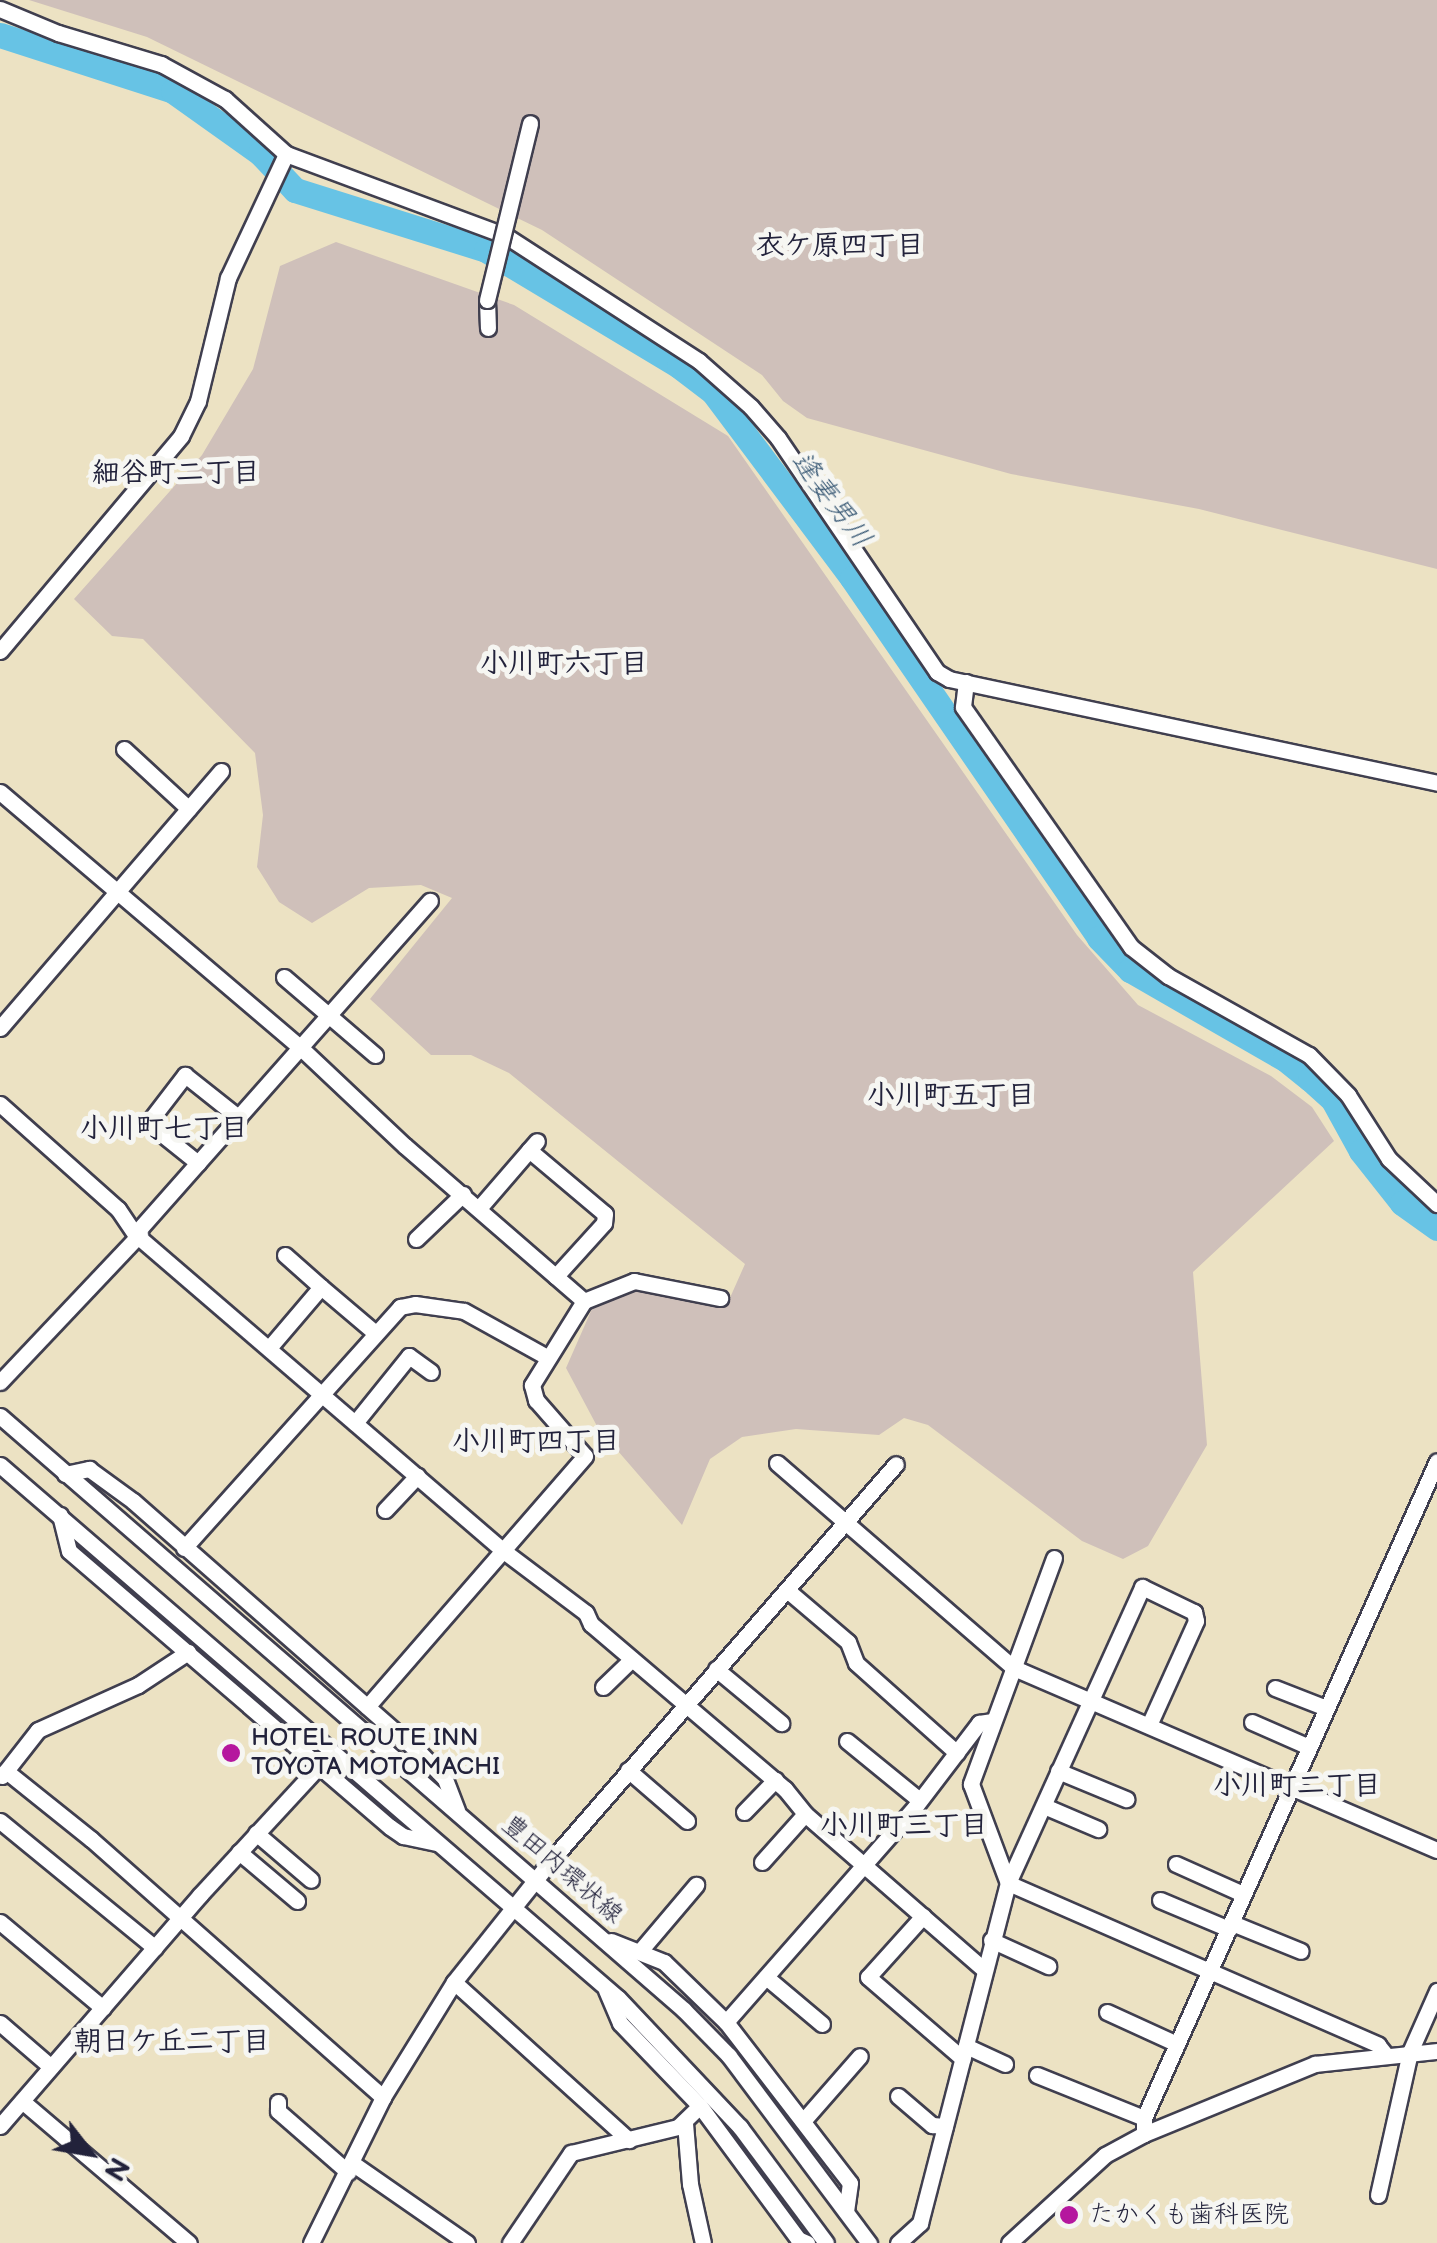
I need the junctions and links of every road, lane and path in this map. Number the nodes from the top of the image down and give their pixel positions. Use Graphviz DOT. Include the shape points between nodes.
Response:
graph roads {
  1 [pos="0,9"];
  2 [pos="530,123"];
  3 [pos="284,159"];
  4 [pos="488,328"];
  5 [pos="0,651"];
  6 [pos="966,682"];
  7 [pos="124,750"];
  8 [pos="221,772"];
  9 [pos="1437,784"];
  10 [pos="0,792"];
  11 [pos="189,809"];
  12 [pos="115,894"];
  13 [pos="430,901"];
  14 [pos="284,977"];
  15 [pos="330,1018"];
  16 [pos="0,1028"];
  17 [pos="302,1049"];
  18 [pos="376,1055"];
  19 [pos="0,1104"];
  20 [pos="238,1118"];
  21 [pos="198,1162"];
  22 [pos="464,1194"];
  23 [pos="1437,1204"];
  24 [pos="480,1207"];
  25 [pos="138,1234"];
  26 [pos="416,1238"];
  27 [pos="286,1255"];
  28 [pos="556,1276"];
  29 [pos="320,1287"];
  30 [pos="720,1298"];
  31 [pos="584,1302"];
  32 [pos="374,1332"];
  33 [pos="269,1348"];
  34 [pos="548,1357"];
  35 [pos="430,1372"];
  36 [pos="0,1382"];
  37 [pos="321,1394"];
  38 [pos="0,1416"];
  39 [pos="354,1423"];
  40 [pos="1437,1461"];
  41 [pos="777,1463"];
  42 [pos="896,1464"];
  43 [pos="0,1465"];
  44 [pos="65,1474"];
  45 [pos="417,1476"];
  46 [pos="386,1510"];
  47 [pos="60,1515"];
  48 [pos="844,1524"];
  49 [pos="184,1548"];
  50 [pos="502,1549"];
  51 [pos="1054,1558"];
  52 [pos="226,1584"];
  53 [pos="787,1590"];
  54 [pos="237,1622"];
  55 [pos="259,1641"];
  56 [pos="296,1645"];
  57 [pos="188,1652"];
  58 [pos="632,1659"];
  59 [pos="1014,1668"];
  60 [pos="716,1669"];
  61 [pos="602,1687"];
  62 [pos="1275,1688"];
  63 [pos="236,1693"];
  64 [pos="272,1698"];
  65 [pos="1089,1698"];
  66 [pos="685,1704"];
  67 [pos="367,1707"];
  68 [pos="1326,1708"];
  69 [pos="990,1721"];
  70 [pos="781,1722"];
  71 [pos="1252,1722"];
  72 [pos="1149,1725"];
  73 [pos="847,1741"];
  74 [pos="1309,1747"];
  75 [pos="957,1753"];
  76 [pos="320,1765"];
  77 [pos="628,1770"];
  78 [pos="1058,1771"];
  79 [pos="3,1775"];
  80 [pos="775,1780"];
  81 [pos="1290,1789"];
  82 [pos="918,1799"];
  83 [pos="1126,1799"];
  84 [pos="1044,1806"];
  85 [pos="458,1812"];
  86 [pos="744,1812"];
  87 [pos="805,1814"];
  88 [pos="0,1821"];
  89 [pos="686,1821"];
  90 [pos="1098,1828"];
  91 [pos="256,1833"];
  92 [pos="437,1842"];
  93 [pos="1437,1850"];
  94 [pos="239,1852"];
  95 [pos="762,1862"];
  96 [pos="864,1864"];
  97 [pos="1176,1864"];
  98 [pos="311,1880"];
  99 [pos="535,1882"];
  100 [pos="1008,1883"];
  101 [pos="696,1885"];
  102 [pos="1243,1894"];
  103 [pos="1160,1900"];
  104 [pos="297,1901"];
  105 [pos="514,1909"];
  106 [pos="924,1916"];
  107 [pos="182,1917"];
  108 [pos="0,1922"];
  109 [pos="1230,1926"];
  110 [pos="602,1938"];
  111 [pos="991,1940"];
  112 [pos="155,1948"];
  113 [pos="640,1950"];
  114 [pos="1301,1951"];
  115 [pos="1048,1966"];
  116 [pos="983,1969"];
  117 [pos="1210,1971"];
  118 [pos="766,1977"];
  119 [pos="454,1982"];
  120 [pos="605,1986"];
  121 [pos="1437,1990"];
  122 [pos="103,2008"];
  123 [pos="1107,2012"];
  124 [pos="726,2022"];
  125 [pos="0,2024"];
  126 [pos="822,2024"];
  127 [pos="1177,2044"];
  128 [pos="1437,2051"];
  129 [pos="964,2052"];
  130 [pos="1410,2052"];
  131 [pos="1385,2054"];
  132 [pos="860,2056"];
  133 [pos="1005,2064"];
  134 [pos="51,2067"];
  135 [pos="1037,2076"];
  136 [pos="383,2096"];
  137 [pos="898,2096"];
  138 [pos="22,2101"];
  139 [pos="278,2102"];
  140 [pos="700,2106"];
  141 [pos="803,2121"];
  142 [pos="685,2123"];
  143 [pos="0,2126"];
  144 [pos="945,2126"];
  145 [pos="1144,2126"];
  146 [pos="628,2140"];
  147 [pos="350,2168"];
  148 [pos="1378,2195"];
  149 [pos="846,2212"];
  150 [pos="189,2243"];
  151 [pos="311,2243"];
  152 [pos="468,2243"];
  153 [pos="510,2243"];
  154 [pos="703,2243"];
  155 [pos="807,2243"];
  156 [pos="826,2243"];
  157 [pos="870,2243"];
  158 [pos="898,2243"];
  159 [pos="1008,2243"];
  1 -- 3 [label="street" via="193,79 225,99"];
  2 -- 4 [label="street, bridge" via="487,300"];
  3 -- 5 [label="street" via="228,278 198,401 181,436"];
  3 -- 6 [label="street" via="506,236 717,375 778,438 937,672"];
  6 -- 9 [label="street"];
  6 -- 23 [label="street" via="964,707 1131,947 1168,976 1309,1055 1348,1096 1389,1159"];
  7 -- 11 [label="street"];
  8 -- 11 [label="street"];
  10 -- 12 [label="street"];
  11 -- 12 [label="street"];
  12 -- 16 [label="street"];
  12 -- 17 [label="street"];
  13 -- 15 [label="street"];
  14 -- 15 [label="street"];
  15 -- 17 [label="street"];
  15 -- 18 [label="street"];
  17 -- 20 [label="street"];
  17 -- 22 [label="street"];
  19 -- 25 [label="street"];
  20 -- 21 [label="street"];
  20 -- 21 [label="street" via="185,1075 148,1123"];
  21 -- 25 [label="street"];
  22 -- 24 [label="street"];
  22 -- 26 [label="street"];
  24 -- 28 [label="street"];
  24 -- 28 [label="street" via="533,1145 606,1214"];
  25 -- 33 [label="street"];
  25 -- 36 [label="street"];
  27 -- 29 [label="street"];
  28 -- 31 [label="street"];
  29 -- 32 [label="street"];
  29 -- 33 [label="street"];
  30 -- 31 [label="street" via="634,1281"];
  31 -- 34 [label="street"];
  32 -- 34 [label="street" via="400,1307 446,1307"];
  32 -- 37 [label="street"];
  33 -- 37 [label="street"];
  34 -- 50 [label="street" via="532,1384 536,1400 585,1456"];
  35 -- 39 [label="street" via="410,1356"];
  37 -- 39 [label="street"];
  37 -- 49 [label="street"];
  38 -- 44 [label="street, 豊田内環状線"];
  39 -- 45 [label="street"];
  40 -- 68 [label="street"];
  41 -- 48 [label="street"];
  42 -- 48 [label="street"];
  43 -- 47 [label="street"];
  44 -- 49 [label="street" via="90,1470 102,1477"];
  44 -- 54 [label="street, 豊田内環状線"];
  45 -- 46 [label="street"];
  45 -- 50 [label="street"];
  47 -- 57 [label="street" via="68,1552"];
  47 -- 64 [label="street"];
  48 -- 53 [label="street"];
  48 -- 59 [label="street"];
  49 -- 52 [label="street"];
  50 -- 58 [label="street" via="586,1613"];
  50 -- 67 [label="street"];
  51 -- 59 [label="street"];
  52 -- 54 [label="street"];
  52 -- 56 [label="street"];
  53 -- 60 [label="street"];
  53 -- 75 [label="street"];
  54 -- 55 [label="street, 豊田内環状線"];
  55 -- 56 [label="street"];
  55 -- 85 [label="street, 豊田内環状線"];
  56 -- 67 [label="street"];
  57 -- 63 [label="street"];
  57 -- 79 [label="street" via="138,1685 38,1730"];
  58 -- 61 [label="street"];
  58 -- 66 [label="street"];
  59 -- 65 [label="street"];
  59 -- 69 [label="street"];
  60 -- 66 [label="street"];
  60 -- 70 [label="street"];
  62 -- 68 [label="street"];
  63 -- 64 [label="street"];
  63 -- 76 [label="street"];
  64 -- 92 [label="street"];
  65 -- 72 [label="street"];
  65 -- 72 [label="street" via="1142,1586 1194,1612 1196,1621"];
  65 -- 78 [label="street"];
  66 -- 77 [label="street"];
  66 -- 80 [label="street"];
  67 -- 85 [label="street" via="445,1779"];
  68 -- 74 [label="street"];
  69 -- 75 [label="street" via="978,1722"];
  69 -- 100 [label="street" via="971,1784"];
  71 -- 74 [label="street"];
  72 -- 81 [label="street"];
  73 -- 82 [label="street"];
  74 -- 81 [label="street"];
  75 -- 82 [label="street"];
  76 -- 91 [label="street"];
  76 -- 92 [label="street" via="403,1836"];
  77 -- 89 [label="street"];
  77 -- 99 [label="street"];
  78 -- 83 [label="street"];
  78 -- 84 [label="street"];
  79 -- 107 [label="street"];
  80 -- 86 [label="street"];
  80 -- 87 [label="street"];
  81 -- 93 [label="street"];
  81 -- 102 [label="street"];
  82 -- 96 [label="street"];
  84 -- 90 [label="street"];
  84 -- 100 [label="street"];
  85 -- 99 [label="street, 豊田内環状線"];
  87 -- 95 [label="street"];
  87 -- 96 [label="street"];
  88 -- 112 [label="street"];
  91 -- 94 [label="street"];
  91 -- 98 [label="street"];
  92 -- 105 [label="street"];
  94 -- 104 [label="street"];
  94 -- 107 [label="street"];
  96 -- 106 [label="street"];
  96 -- 118 [label="street"];
  97 -- 102 [label="street"];
  99 -- 105 [label="street"];
  99 -- 110 [label="street, 豊田内環状線"];
  100 -- 111 [label="street"];
  100 -- 117 [label="street"];
  101 -- 113 [label="street"];
  102 -- 109 [label="street"];
  103 -- 109 [label="street"];
  105 -- 119 [label="street"];
  105 -- 120 [label="street"];
  106 -- 116 [label="street"];
  106 -- 129 [label="street" via="868,1978"];
  107 -- 112 [label="street"];
  107 -- 136 [label="street"];
  108 -- 122 [label="street"];
  109 -- 114 [label="street"];
  109 -- 117 [label="street"];
  110 -- 113 [label="street"];
  110 -- 149 [label="street, 豊田内環状線" via="729,2056"];
  111 -- 115 [label="street"];
  111 -- 116 [label="street"];
  112 -- 122 [label="street"];
  113 -- 124 [label="street" via="664,1962"];
  116 -- 129 [label="street"];
  117 -- 127 [label="street"];
  117 -- 131 [label="street" via="1378,2045"];
  118 -- 124 [label="street"];
  118 -- 126 [label="street"];
  119 -- 136 [label="street"];
  119 -- 146 [label="street"];
  120 -- 140 [label="street" via="620,2023"];
  120 -- 156 [label="street" via="740,2127"];
  121 -- 130 [label="street"];
  122 -- 134 [label="street"];
  123 -- 127 [label="street"];
  124 -- 141 [label="street"];
  125 -- 134 [label="street"];
  127 -- 145 [label="street"];
  128 -- 130 [label="street"];
  129 -- 133 [label="street"];
  129 -- 144 [label="street"];
  130 -- 131 [label="street"];
  130 -- 148 [label="street"];
  131 -- 145 [label="street" via="1315,2064"];
  132 -- 141 [label="street"];
  134 -- 138 [label="street"];
  135 -- 145 [label="street"];
  136 -- 147 [label="street"];
  137 -- 144 [label="street" via="932,2124"];
  138 -- 143 [label="street"];
  138 -- 150 [label="street"];
  139 -- 147 [label="street" via="278,2111"];
  140 -- 142 [label="street"];
  140 -- 155 [label="street"];
  141 -- 149 [label="street" via="850,2183"];
  142 -- 146 [label="street"];
  142 -- 154 [label="street"];
  144 -- 158 [label="street" via="920,2223"];
  145 -- 159 [label="street"];
  146 -- 153 [label="street" via="571,2153"];
  147 -- 151 [label="street"];
  147 -- 152 [label="street"];
  149 -- 157 [label="street, 豊田内環状線"];
}
